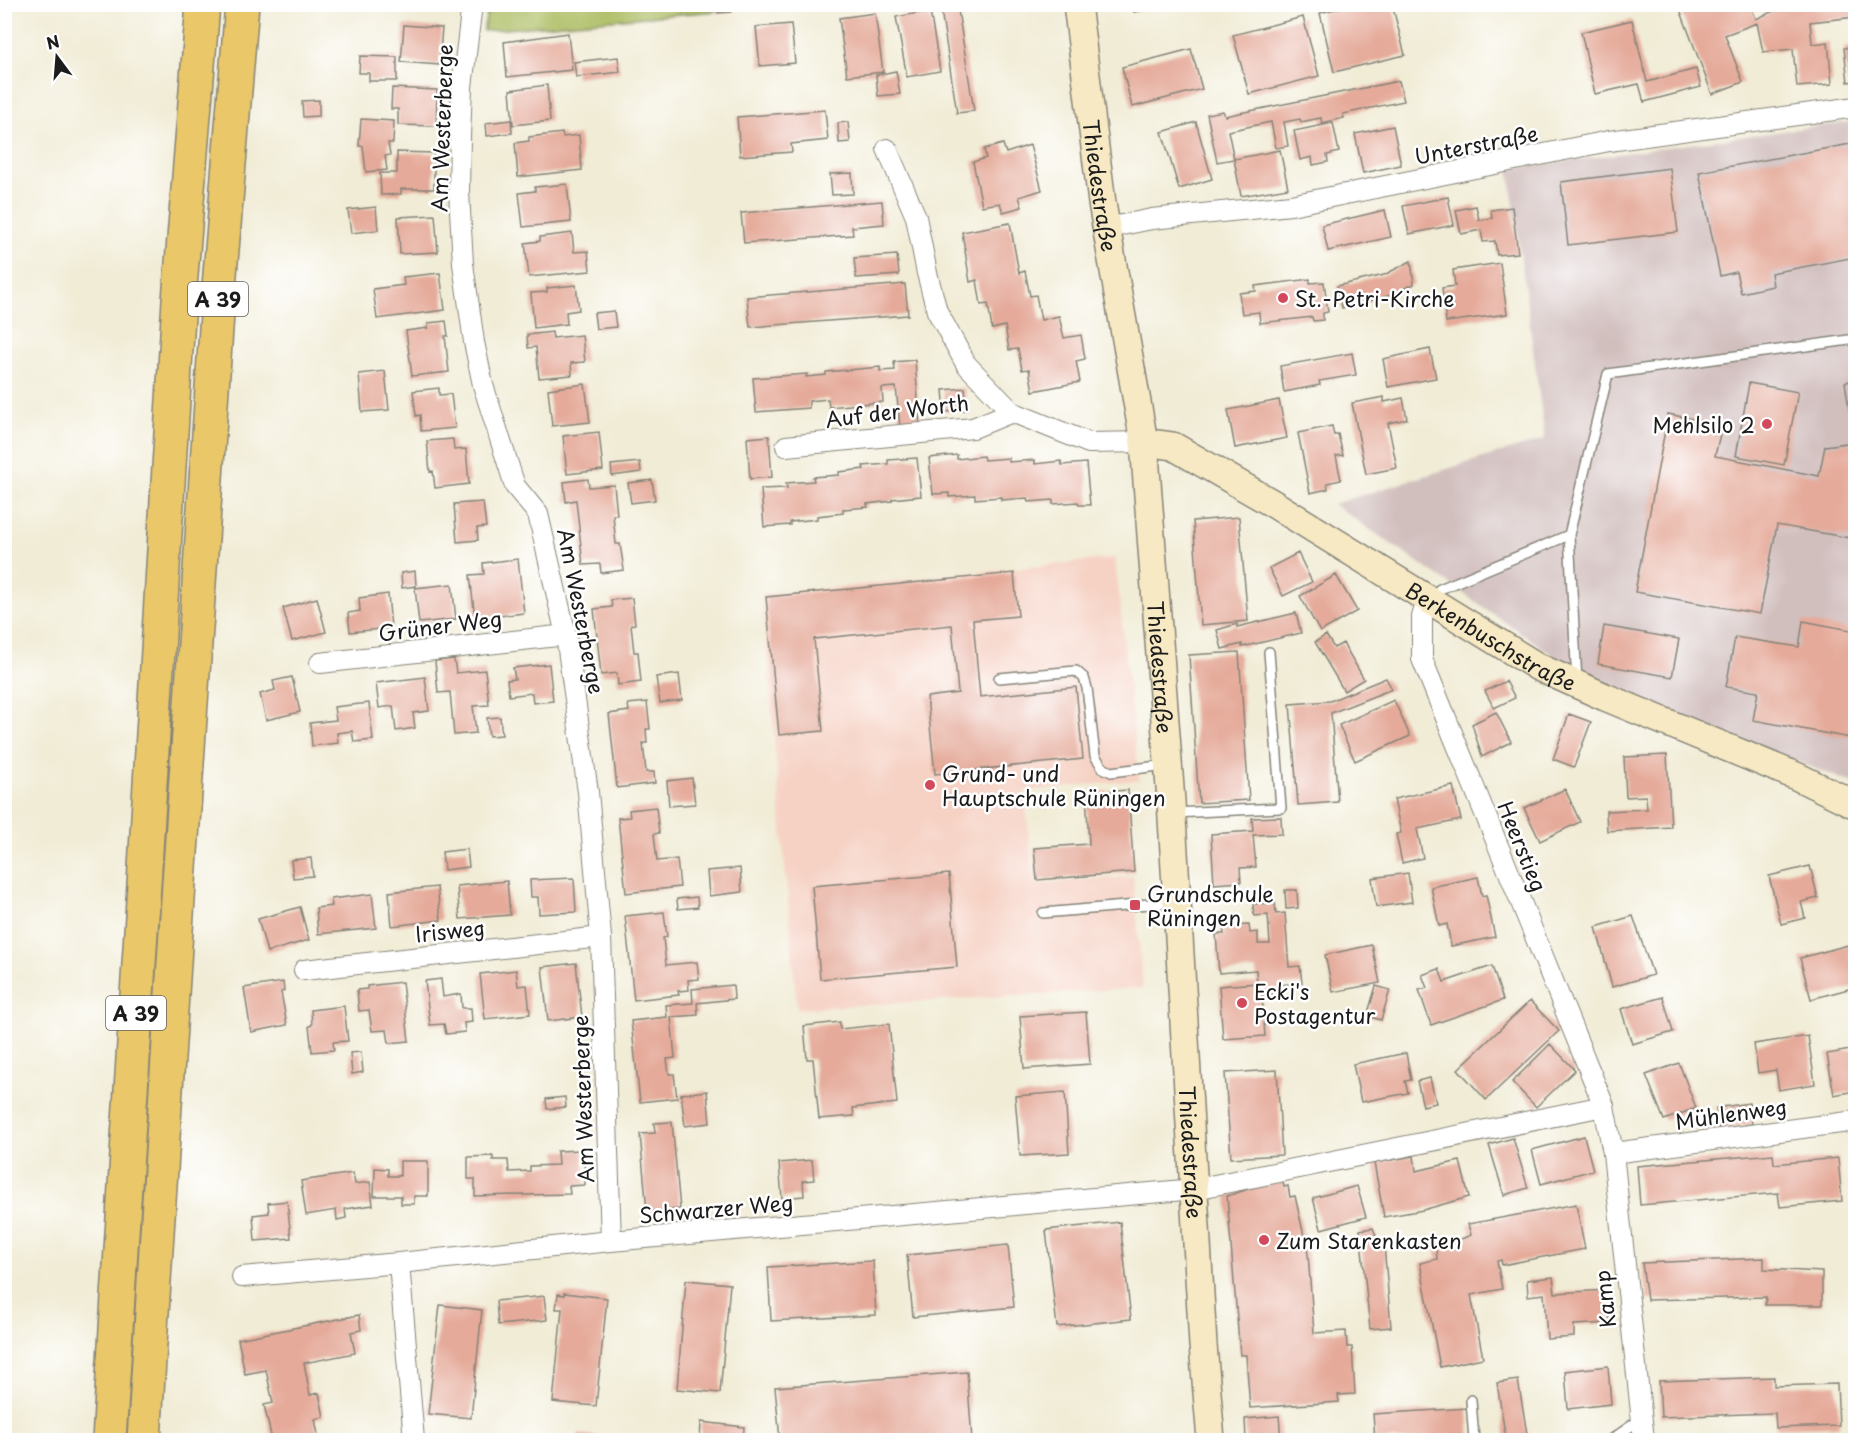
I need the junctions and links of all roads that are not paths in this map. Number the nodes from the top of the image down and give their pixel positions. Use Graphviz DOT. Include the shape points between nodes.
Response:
graph roads {
  1 [pos="203,4"];
  2 [pos="242,4"];
  3 [pos="472,4"];
  4 [pos="1077,4"];
  5 [pos="1856,107"];
  6 [pos="887,149"];
  7 [pos="1107,228"];
  8 [pos="1856,339"];
  9 [pos="1012,412"];
  10 [pos="1144,442"];
  11 [pos="786,446"];
  12 [pos="1569,535"];
  13 [pos="1427,600"];
  14 [pos="567,635"];
  15 [pos="1269,652"];
  16 [pos="320,663"];
  17 [pos="999,678"];
  18 [pos="1577,684"];
  19 [pos="1168,765"];
  20 [pos="1856,805"];
  21 [pos="1172,813"];
  22 [pos="1176,902"];
  23 [pos="1043,913"];
  24 [pos="601,937"];
  25 [pos="304,970"];
  26 [pos="1604,1106"];
  27 [pos="1856,1121"];
  28 [pos="1613,1153"];
  29 [pos="1195,1190"];
  30 [pos="611,1241"];
  31 [pos="399,1263"];
  32 [pos="242,1277"];
  33 [pos="1472,1400"];
  34 [pos="1641,1419"];
  35 [pos="109,1440"];
  36 [pos="144,1440"];
  37 [pos="414,1440"];
  38 [pos="1211,1440"];
  39 [pos="1474,1440"];
  40 [pos="1611,1440"];
  41 [pos="1644,1440"];
  1 -- 35 [label="highway, A 39" via="179,300"];
  2 -- 36 [label="highway, A 39" via="218,299"];
  3 -- 14 [label="street, Am Westerberge" via="462,87 459,192 463,264 474,342 483,385 515,486 538,514"];
  4 -- 7 [label="street, Thiedestraße"];
  5 -- 7 [label="street, Unterstraße" via="1610,141 1291,206 1152,219"];
  6 -- 9 [label="street, Auf der Worth" via="916,217 937,311 966,364"];
  7 -- 10 [label="street, Thiedestraße"];
  8 -- 12 [label="lane" via="1608,374"];
  9 -- 10 [label="street, Auf der Worth" via="1089,443"];
  9 -- 11 [label="street, Auf der Worth" via="973,428"];
  10 -- 13 [label="street, Berkenbuschstraße" via="1173,446"];
  10 -- 19 [label="street, Thiedestraße"];
  12 -- 13 [label="lane" via="1440,589"];
  12 -- 18 [label="lane"];
  13 -- 18 [label="street, Berkenbuschstraße" via="1538,667"];
  13 -- 26 [label="street, Heerstieg" via="1422,617 1422,659"];
  14 -- 16 [label="street, Grüner Weg"];
  14 -- 24 [label="street, Am Westerberge" via="588,792"];
  15 -- 21 [label="lane" via="1281,808"];
  17 -- 19 [label="lane" via="1076,670 1087,688 1095,756 1103,768 1111,772"];
  18 -- 20 [label="street, Berkenbuschstraße"];
  19 -- 21 [label="street, Thiedestraße"];
  21 -- 22 [label="street, Thiedestraße"];
  22 -- 23 [label="lane"];
  22 -- 29 [label="street, Thiedestraße"];
  24 -- 25 [label="street, Irisweg"];
  24 -- 30 [label="street, Am Westerberge"];
  26 -- 28 [label="street, Heerstieg"];
  26 -- 29 [label="street"];
  27 -- 28 [label="street, Mühlenweg"];
  28 -- 34 [label="street, Kamp"];
  29 -- 30 [label="street, Schwarzer Weg"];
  29 -- 38 [label="street, Thiedestraße"];
  30 -- 31 [label="street, Schwarzer Weg"];
  31 -- 32 [label="street, Schwarzer Weg"];
  31 -- 37 [label="street"];
  33 -- 39 [label="lane"];
  34 -- 40 [label="lane"];
  34 -- 41 [label="street, Kamp"];
}
